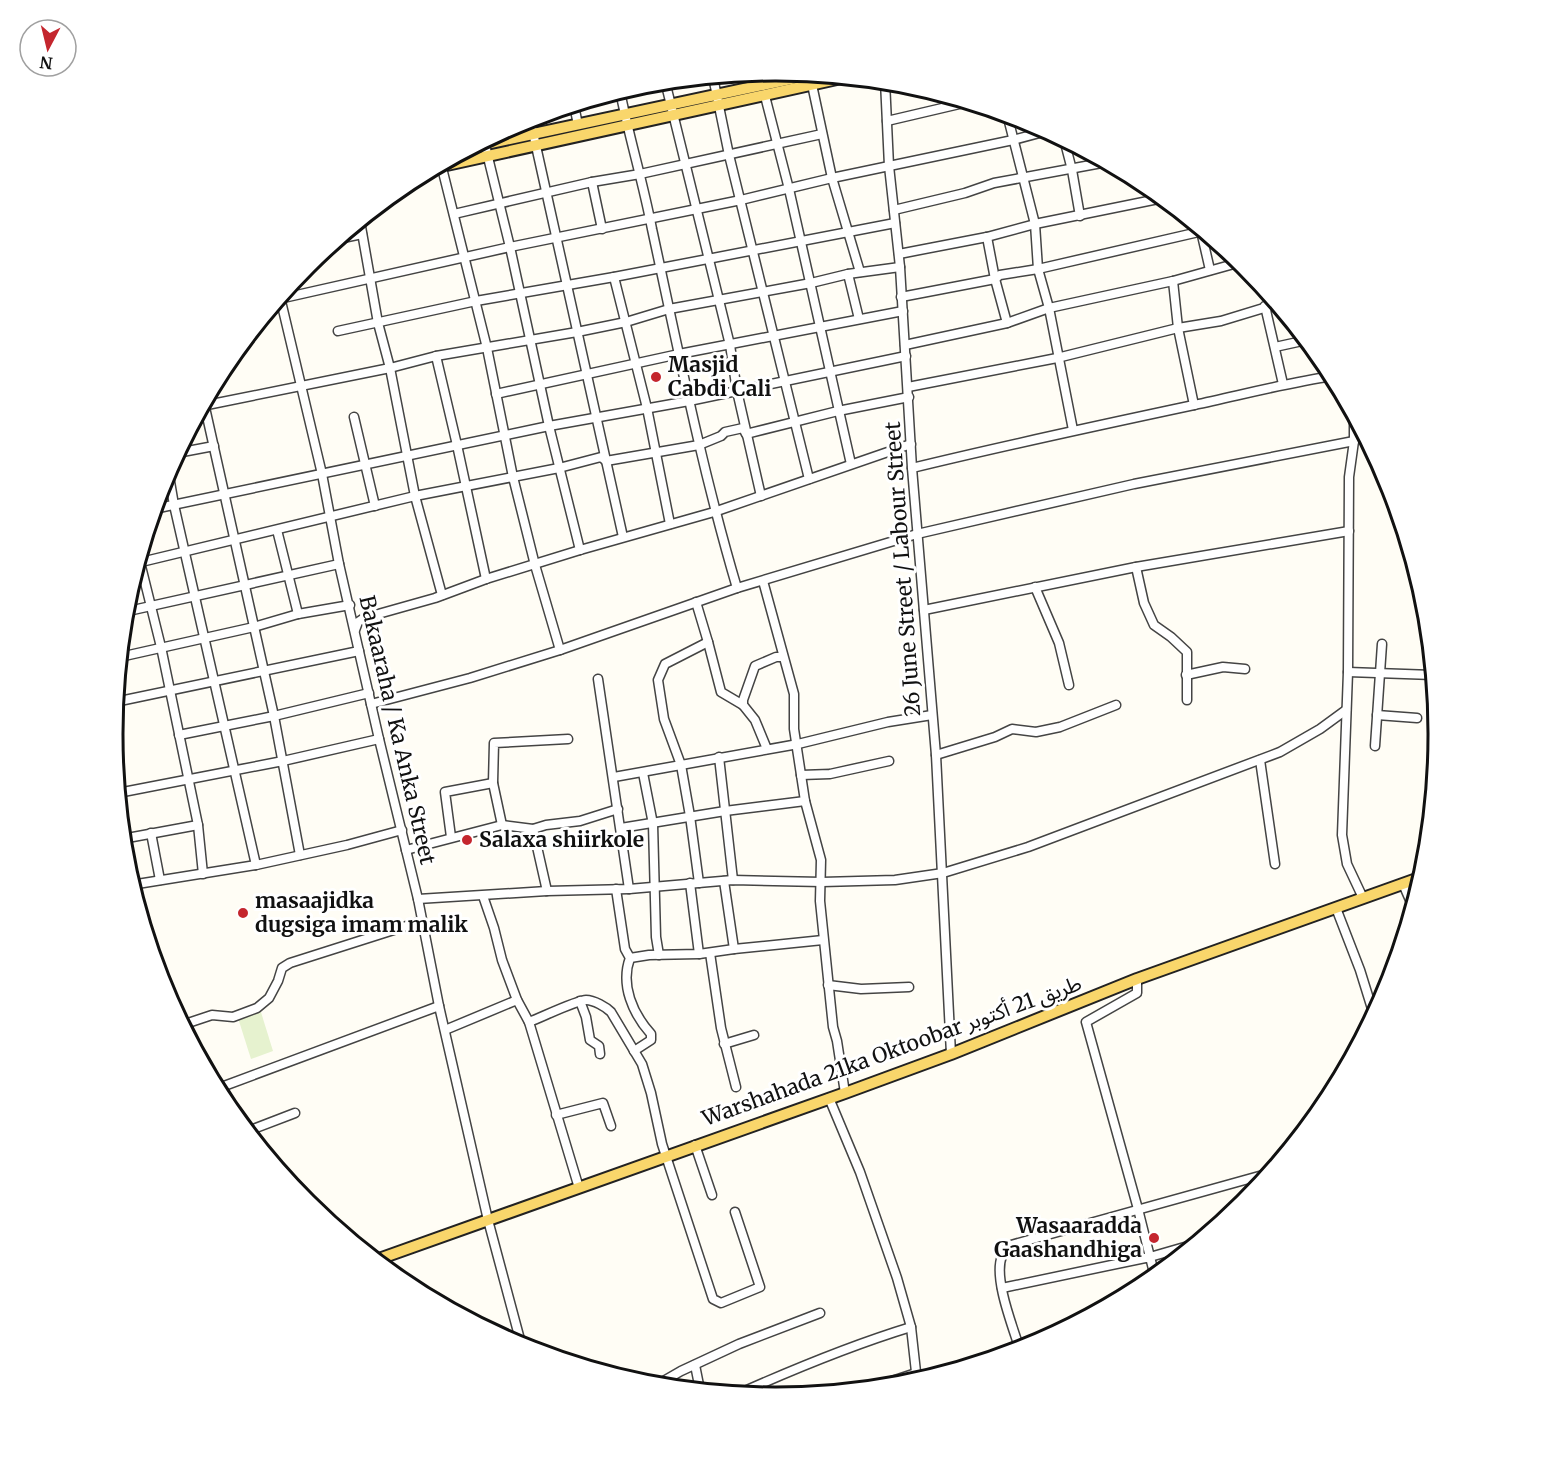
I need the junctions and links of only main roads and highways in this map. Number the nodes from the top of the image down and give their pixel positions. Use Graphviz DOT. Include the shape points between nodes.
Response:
graph roads {
  1 [pos="796,81"];
  2 [pos="625,120"];
  3 [pos="534,139"];
  4 [pos="492,146"];
  5 [pos="1411,881"];
  6 [pos="385,1257"];
  1 -- 2 [label="main road"];
  2 -- 3 [label="main road"];
  2 -- 3 [label="main road" via="578,125"];
  3 -- 4 [label="main road"];
  5 -- 6 [label="main road, Warshahada 21ka Oktoobar طريق 21 أكتوبر" via="1137,980 951,1054"];
}
